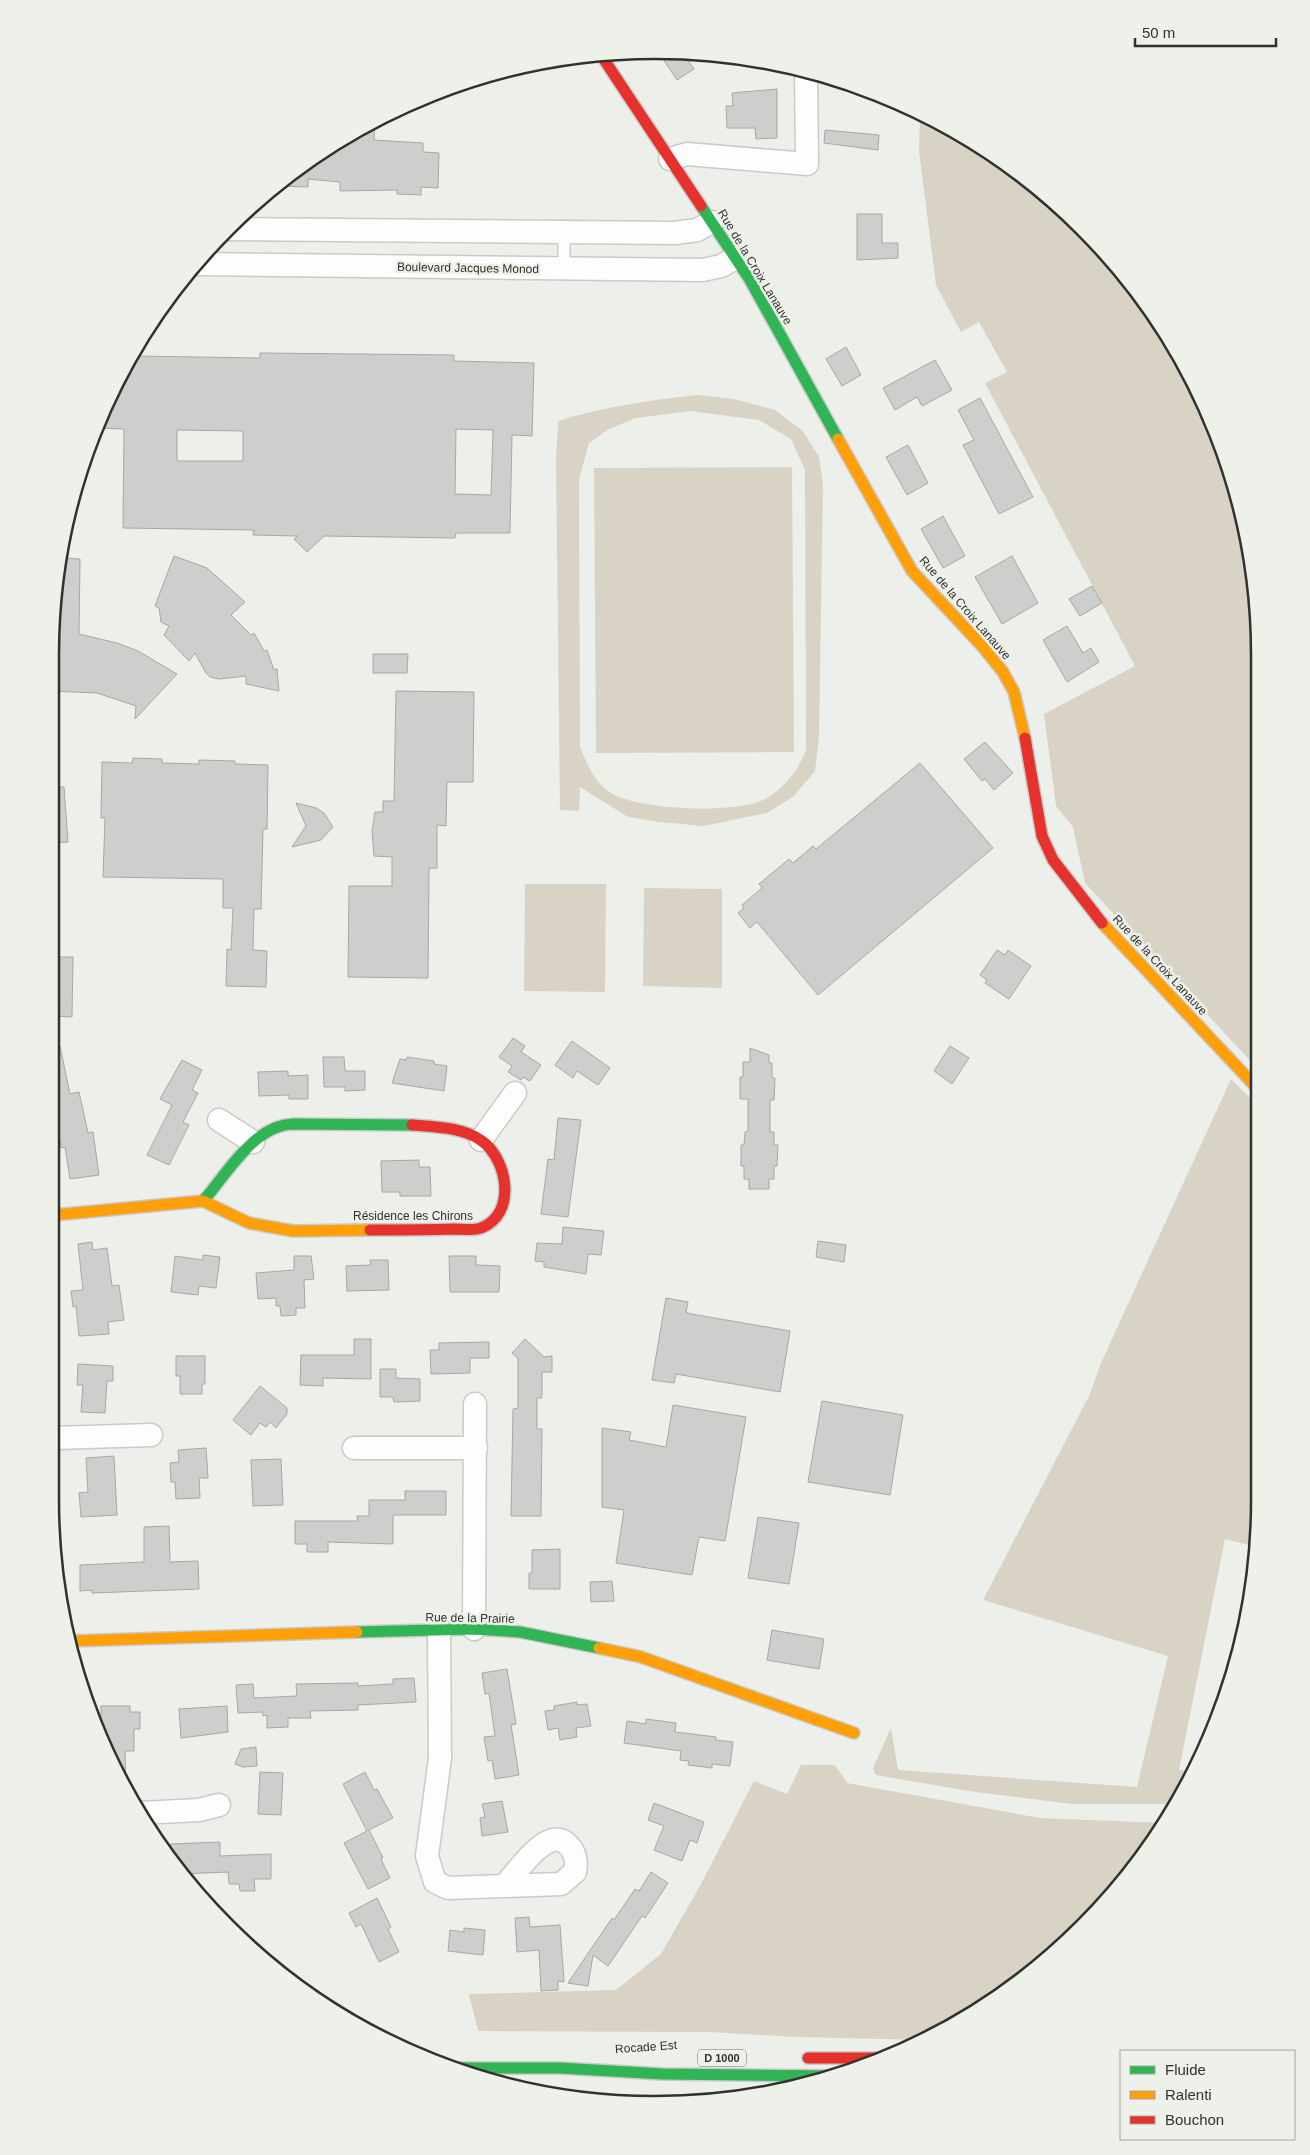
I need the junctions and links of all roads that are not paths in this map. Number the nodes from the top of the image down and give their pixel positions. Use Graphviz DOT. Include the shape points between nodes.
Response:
graph roads {
  1 [pos="606,61"];
  2 [pos="806,78"];
  3 [pos="670,159"];
  4 [pos="712,222"];
  5 [pos="237,229"];
  6 [pos="564,233"];
  7 [pos="736,258"];
  8 [pos="205,264"];
  9 [pos="564,269"];
  10 [pos="1251,1082"];
  11 [pos="515,1093"];
  12 [pos="219,1120"];
  13 [pos="482,1140"];
  14 [pos="253,1142"];
  15 [pos="203,1201"];
  16 [pos="59,1215"];
  17 [pos="475,1404"];
  18 [pos="151,1435"];
  19 [pos="59,1438"];
  20 [pos="354,1448"];
  21 [pos="476,1448"];
  22 [pos="474,1629"];
  23 [pos="440,1630"];
  24 [pos="76,1641"];
  25 [pos="854,1733"];
  26 [pos="219,1805"];
  27 [pos="148,1813"];
  28 [pos="506,1884"];
  29 [pos="795,2058"];
  30 [pos="865,2058"];
  31 [pos="647,2060"];
  32 [pos="473,2068"];
  33 [pos="560,2068"];
  34 [pos="810,2076"];
  1 -- 3 [label="street, Rue de la Croix Lanauve"];
  2 -- 3 [label="street" via="807,164 687,154"];
  3 -- 4 [label="street, Rue de la Croix Lanauve"];
  4 -- 6 [label="street" via="697,230 674,233"];
  4 -- 7 [label="street, Rue de la Croix Lanauve"];
  5 -- 6 [label="street"];
  6 -- 9 [label="lane"];
  7 -- 9 [label="street, Boulevard Jacques Monod" via="703,270"];
  7 -- 10 [label="street, Rue de la Croix Lanauve" via="912,572 982,646 1014,692 1042,836 1053,860 1089,909"];
  8 -- 9 [label="street, Boulevard Jacques Monod"];
  11 -- 13 [label="street"];
  12 -- 14 [label="street"];
  13 -- 14 [label="street" via="463,1132 419,1126 279,1125"];
  13 -- 15 [label="street, Résidence les Chirons" via="500,1165 505,1183 504,1203 496,1220 480,1229 293,1231 249,1224"];
  14 -- 15 [label="street"];
  15 -- 16 [label="street"];
  17 -- 21 [label="street"];
  18 -- 19 [label="street"];
  20 -- 21 [label="street"];
  21 -- 22 [label="street"];
  22 -- 23 [label="street, Rue de la Prairie"];
  22 -- 25 [label="street, Rue de la Prairie" via="520,1632 641,1657"];
  23 -- 24 [label="street, Rue de la Prairie"];
  23 -- 28 [label="street" via="440,1758 427,1856 430,1871 435,1882 448,1888"];
  26 -- 27 [label="street" via="199,1810"];
  29 -- 30 [label="street"];
  31 -- 33 [label="street, Rocade Est / D 1000"];
  32 -- 33 [label="street, Rocade Est / D 1000"];
  33 -- 34 [label="street, Rocade Est / D 1000" via="663,2074"];
}
